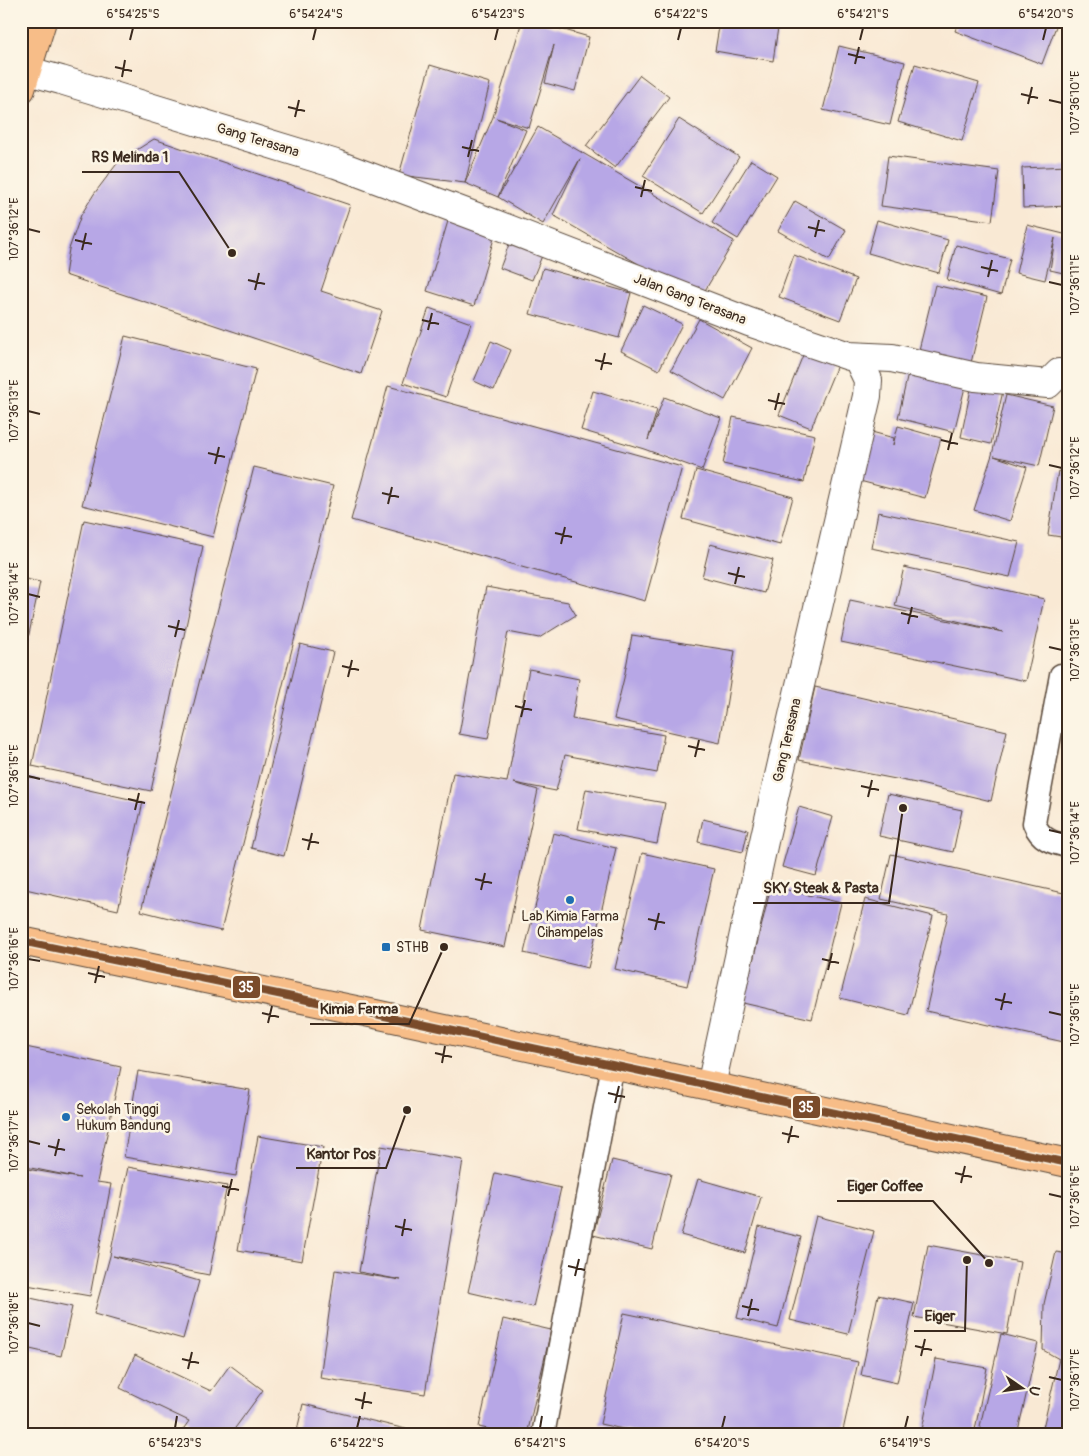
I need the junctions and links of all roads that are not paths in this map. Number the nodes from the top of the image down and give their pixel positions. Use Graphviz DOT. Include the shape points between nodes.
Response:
graph roads {
  1 [pos="42,21"];
  2 [pos="23,76"];
  3 [pos="485,220"];
  4 [pos="857,357"];
  5 [pos="1068,375"];
  6 [pos="1061,676"];
  7 [pos="1068,846"];
  8 [pos="21,941"];
  9 [pos="613,1065"];
  10 [pos="711,1086"];
  11 [pos="1068,1163"];
  12 [pos="542,1435"];
  1 -- 2 [label="main road"];
  2 -- 3 [label="street, Gang Terasana" via="336,164"];
  3 -- 4 [label="street, Jalan Gang Terasana" via="749,322"];
  4 -- 5 [label="street, Jalan Gang Terasana" via="892,358 976,377 1041,384 1048,384 1059,373"];
  4 -- 10 [label="street, Gang Terasana" via="868,380 867,396"];
  6 -- 7 [label="lane" via="1034,823 1044,838"];
  8 -- 9 [label="main road"];
  9 -- 10 [label="main road"];
  9 -- 12 [label="lane"];
  10 -- 11 [label="main road"];
}
